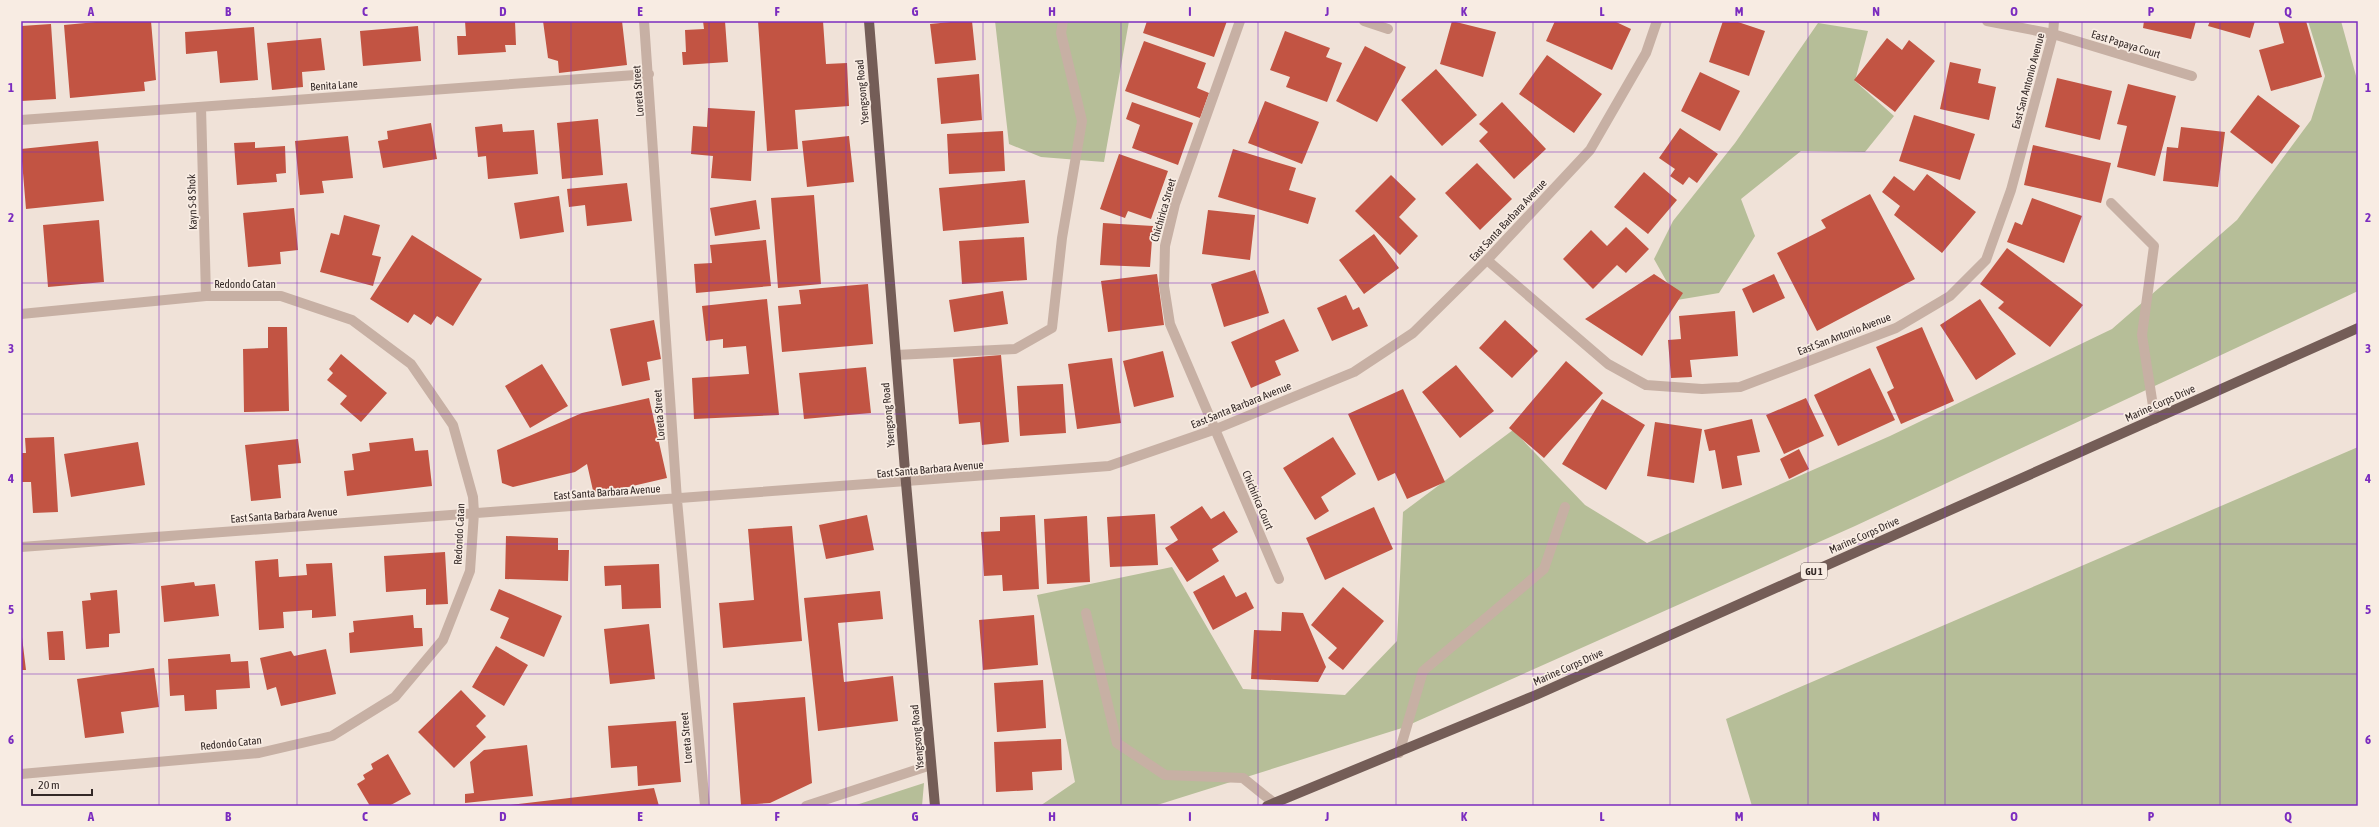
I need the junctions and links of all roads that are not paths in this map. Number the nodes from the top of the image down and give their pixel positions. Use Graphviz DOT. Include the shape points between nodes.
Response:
graph roads {
  1 [pos="644,21"];
  2 [pos="869,21"];
  3 [pos="1063,21"];
  4 [pos="1240,21"];
  5 [pos="1364,21"];
  6 [pos="1657,21"];
  7 [pos="1987,21"];
  8 [pos="2054,21"];
  9 [pos="1388,29"];
  10 [pos="2053,34"];
  11 [pos="649,74"];
  12 [pos="2192,76"];
  13 [pos="201,107"];
  14 [pos="21,120"];
  15 [pos="2111,203"];
  16 [pos="1487,260"];
  17 [pos="206,296"];
  18 [pos="21,314"];
  19 [pos="2358,328"];
  20 [pos="896,355"];
  21 [pos="2155,419"];
  22 [pos="1216,429"];
  23 [pos="906,483"];
  24 [pos="676,500"];
  25 [pos="1565,507"];
  26 [pos="474,513"];
  27 [pos="21,547"];
  28 [pos="1279,580"];
  29 [pos="1086,613"];
  30 [pos="1399,752"];
  31 [pos="931,765"];
  32 [pos="21,774"];
  33 [pos="1271,805"];
  34 [pos="705,806"];
  35 [pos="806,806"];
  36 [pos="935,806"];
  1 -- 11 [label="street, Loreta Street"];
  2 -- 20 [label="main road, Ysengsong Road"];
  3 -- 20 [label="street" via="1061,33 1082,121 1062,238 1052,328 1015,350"];
  4 -- 22 [label="street, Chichirica Street" via="1175,204 1165,246 1164,286 1170,324"];
  5 -- 9 [label="street"];
  6 -- 16 [label="street, East Santa Barbara Avenue" via="1646,53 1590,150"];
  7 -- 10 [label="street, East Papaya Court"];
  8 -- 10 [label="street, East San Antonio Avenue"];
  10 -- 12 [label="street, East Papaya Court"];
  10 -- 16 [label="street, East San Antonio Avenue" via="2011,190 1986,260 1950,296 1896,328 1740,387 1702,389 1646,385 1608,364"];
  11 -- 13 [label="street, Benita Lane"];
  11 -- 24 [label="street, Loreta Street"];
  13 -- 14 [label="street, Benita Lane"];
  13 -- 17 [label="street, Kayn S-8 Shok"];
  15 -- 21 [label="street" via="2154,246 2142,336"];
  16 -- 22 [label="street, East Santa Barbara Avenue" via="1413,333 1354,372"];
  17 -- 18 [label="street, Redondo Catan"];
  17 -- 26 [label="street, Redondo Catan" via="281,296 352,320 411,364 453,425 473,497"];
  19 -- 21 [label="main road, Marine Corps Drive / GU 1"];
  20 -- 23 [label="main road, Ysengsong Road"];
  21 -- 30 [label="main road, Marine Corps Drive / GU 1" via="1543,691"];
  22 -- 23 [label="street, East Santa Barbara Avenue" via="1109,466"];
  22 -- 28 [label="street, Chichirica Court"];
  23 -- 24 [label="street, East Santa Barbara Avenue"];
  23 -- 31 [label="main road, Ysengsong Road"];
  24 -- 26 [label="street, East Santa Barbara Avenue"];
  24 -- 34 [label="street, Loreta Street"];
  25 -- 30 [label="street" via="1544,569 1423,672"];
  26 -- 27 [label="street, East Santa Barbara Avenue"];
  26 -- 32 [label="street, Redondo Catan" via="470,571 443,640 395,697 332,736 259,754"];
  29 -- 33 [label="street" via="1117,743 1165,776 1243,778"];
  30 -- 33 [label="main road, Marine Corps Drive / GU 1"];
  31 -- 35 [label="street"];
  31 -- 36 [label="main road, Ysengsong Road"];
}
